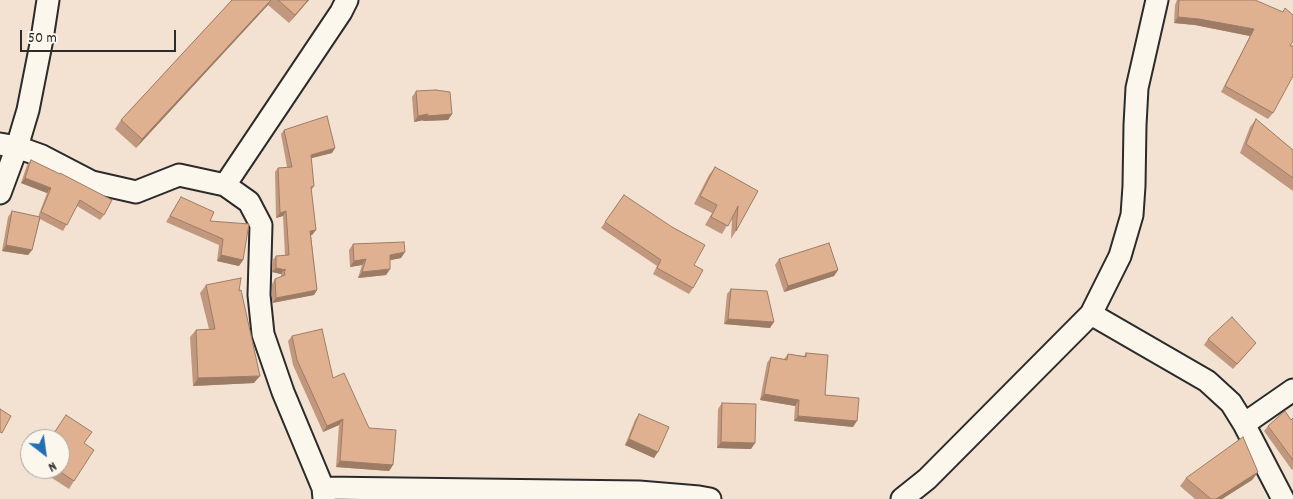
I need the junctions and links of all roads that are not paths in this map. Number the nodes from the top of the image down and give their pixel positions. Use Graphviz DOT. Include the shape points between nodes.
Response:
graph roads {
  1 [pos="48,0"];
  2 [pos="347,0"];
  3 [pos="1157,0"];
  4 [pos="8,146"];
  5 [pos="225,185"];
  6 [pos="0,193"];
  7 [pos="1091,314"];
  8 [pos="1293,390"];
  9 [pos="1244,424"];
  10 [pos="323,494"];
  11 [pos="506,495"];
  12 [pos="710,499"];
  13 [pos="902,499"];
  14 [pos="1283,499"];
  1 -- 4 [label="street" via="28,110"];
  2 -- 5 [label="street"];
  3 -- 7 [label="street" via="1137,88 1132,215 1120,256"];
  4 -- 5 [label="street" via="42,156 92,182 136,192 179,175"];
  4 -- 6 [label="street"];
  5 -- 10 [label="street" via="249,202 261,225 259,295 264,334"];
  7 -- 9 [label="street" via="1208,381 1231,403"];
  7 -- 13 [label="street" via="927,479"];
  8 -- 9 [label="street"];
  9 -- 14 [label="street"];
  10 -- 11 [label="street"];
  11 -- 12 [label="street" via="639,492"];
}
